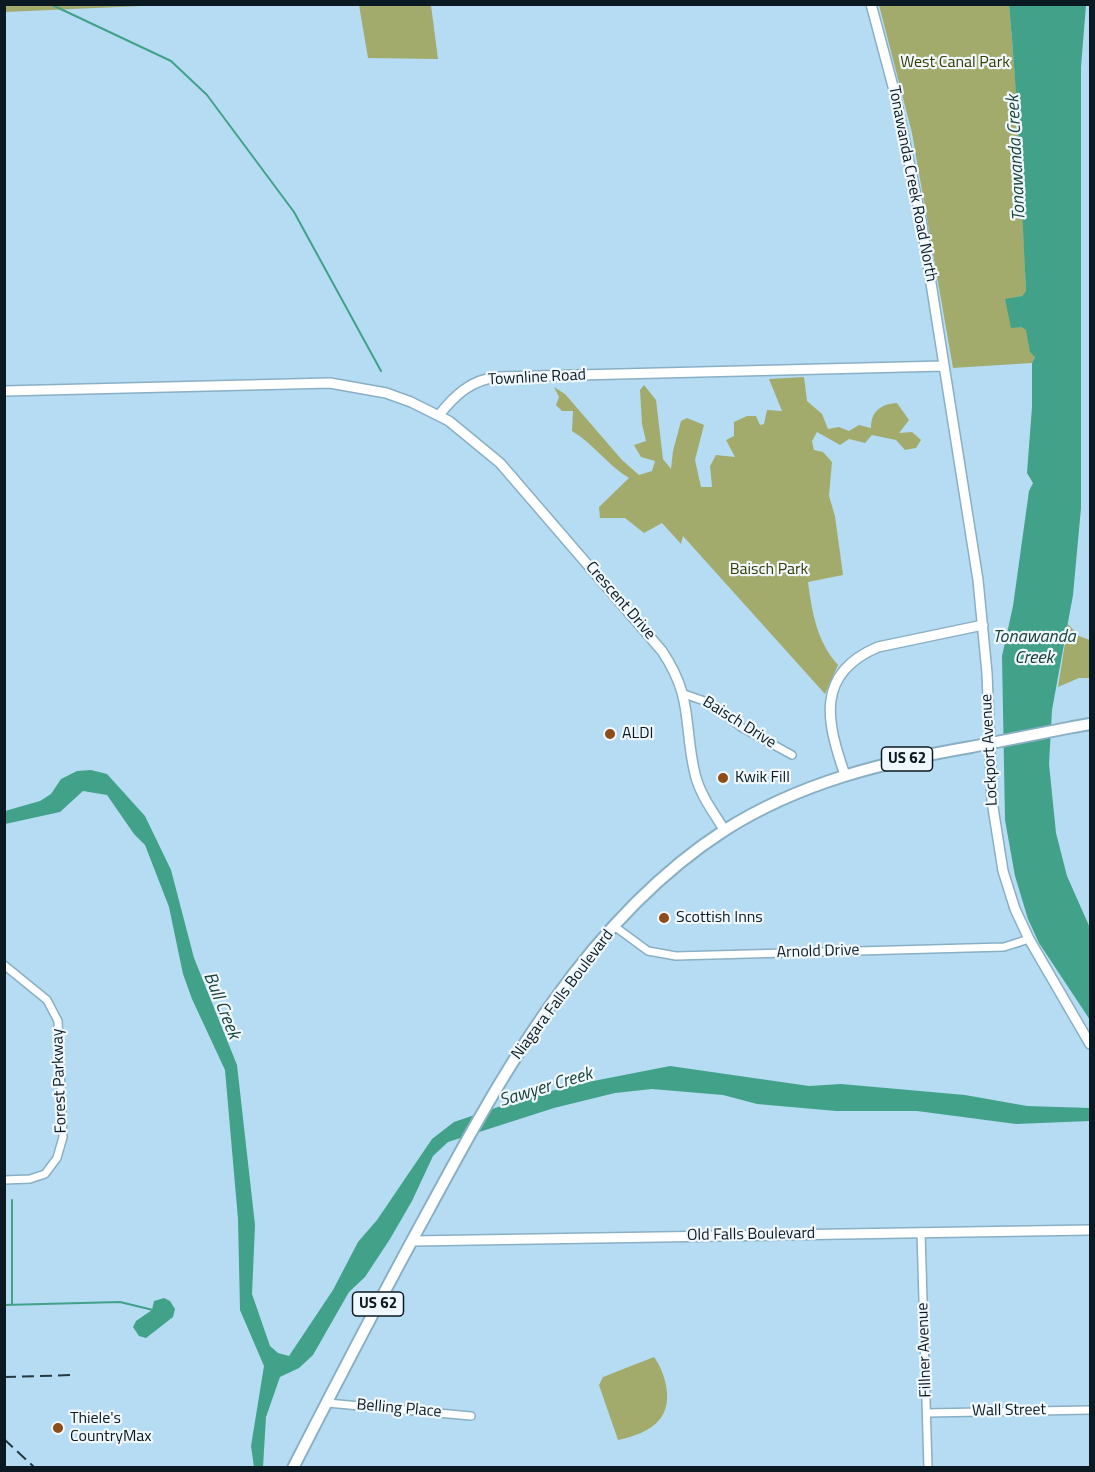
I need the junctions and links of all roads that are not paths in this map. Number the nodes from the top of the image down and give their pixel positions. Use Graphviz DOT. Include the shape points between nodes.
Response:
graph roads {
  1 [pos="871,4"];
  2 [pos="944,366"];
  3 [pos="4,392"];
  4 [pos="439,415"];
  5 [pos="983,625"];
  6 [pos="684,694"];
  7 [pos="1090,724"];
  8 [pos="792,755"];
  9 [pos="845,775"];
  10 [pos="725,831"];
  11 [pos="614,926"];
  12 [pos="1029,939"];
  13 [pos="4,965"];
  14 [pos="1090,1044"];
  15 [pos="4,1180"];
  16 [pos="1090,1230"];
  17 [pos="921,1232"];
  18 [pos="412,1241"];
  19 [pos="327,1403"];
  20 [pos="1090,1410"];
  21 [pos="927,1413"];
  22 [pos="471,1416"];
  23 [pos="293,1467"];
  24 [pos="928,1467"];
  1 -- 2 [label="street, Tonawanda Creek Road North" via="896,94"];
  2 -- 4 [label="street, Townline Road" via="497,377 465,388"];
  2 -- 5 [label="street, Lockport Avenue"];
  3 -- 4 [label="street" via="330,383 386,393"];
  4 -- 6 [label="street, Crescent Drive" via="488,452 524,490 663,651"];
  5 -- 9 [label="street" via="886,644 864,654 845,670 836,684 829,714 831,734"];
  5 -- 12 [label="street, Lockport Avenue" via="997,839 1009,891"];
  6 -- 8 [label="street, Baisch Drive" via="710,703 741,727"];
  6 -- 10 [label="street, Crescent Drive" via="695,774"];
  7 -- 9 [label="main road, Niagara Falls Boulevard / US 62, bridge"];
  9 -- 10 [label="main road, Niagara Falls Boulevard / US 62" via="785,799"];
  10 -- 11 [label="main road, Niagara Falls Boulevard / US 62" via="666,875"];
  11 -- 12 [label="street, Arnold Drive" via="643,948 667,955 1004,947"];
  11 -- 18 [label="main road, Niagara Falls Boulevard / US 62" via="549,1010 484,1108"];
  12 -- 14 [label="street, Lockport Avenue"];
  13 -- 15 [label="street, Forest Parkway" via="47,1000 58,1021 63,1137 57,1158 45,1174"];
  16 -- 17 [label="street, Old Falls Boulevard"];
  17 -- 18 [label="street, Old Falls Boulevard"];
  17 -- 21 [label="street, Fillner Avenue"];
  18 -- 19 [label="main road, Niagara Falls Boulevard / US 62"];
  19 -- 22 [label="street, Belling Place"];
  19 -- 23 [label="main road, Niagara Falls Boulevard / US 62"];
  20 -- 21 [label="street, Wall Street"];
  21 -- 24 [label="street, Fillner Avenue"];
}
